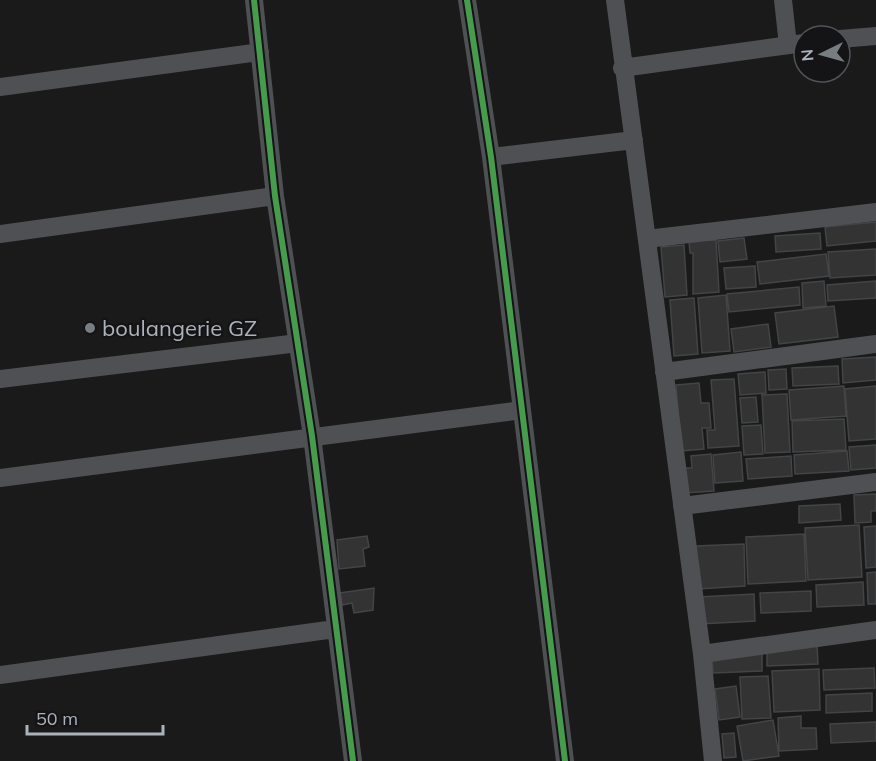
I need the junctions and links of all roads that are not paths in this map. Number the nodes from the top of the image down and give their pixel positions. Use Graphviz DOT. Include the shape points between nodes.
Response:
graph roads {
  1 [pos="254,0"];
  2 [pos="467,0"];
  3 [pos="615,0"];
  4 [pos="783,0"];
  5 [pos="792,30"];
  6 [pos="876,36"];
  7 [pos="852,38"];
  8 [pos="792,45"];
  9 [pos="260,52"];
  10 [pos="622,68"];
  11 [pos="0,87"];
  12 [pos="634,140"];
  13 [pos="491,157"];
  14 [pos="275,196"];
  15 [pos="876,212"];
  16 [pos="0,234"];
  17 [pos="647,239"];
  18 [pos="298,343"];
  19 [pos="876,344"];
  20 [pos="664,372"];
  21 [pos="0,380"];
  22 [pos="522,410"];
  23 [pos="312,436"];
  24 [pos="0,478"];
  25 [pos="876,482"];
  26 [pos="682,506"];
  27 [pos="335,629"];
  28 [pos="876,630"];
  29 [pos="702,654"];
  30 [pos="0,675"];
  31 [pos="353,761"];
  32 [pos="565,761"];
  33 [pos="713,761"];
  1 -- 9 [label="street"];
  2 -- 13 [label="street"];
  3 -- 10 [label="street"];
  4 -- 5 [label="street"];
  6 -- 7 [label="street"];
  8 -- 10 [label="street"];
  9 -- 11 [label="street"];
  9 -- 14 [label="street"];
  10 -- 12 [label="street"];
  12 -- 13 [label="street"];
  12 -- 17 [label="street"];
  13 -- 22 [label="street"];
  14 -- 16 [label="street"];
  14 -- 18 [label="street"];
  15 -- 17 [label="street"];
  17 -- 20 [label="street"];
  18 -- 21 [label="street"];
  18 -- 23 [label="street"];
  19 -- 20 [label="street"];
  20 -- 26 [label="street"];
  22 -- 23 [label="street"];
  22 -- 32 [label="street"];
  23 -- 24 [label="street"];
  23 -- 27 [label="street"];
  25 -- 26 [label="street"];
  26 -- 29 [label="street"];
  27 -- 30 [label="street"];
  27 -- 31 [label="street"];
  28 -- 29 [label="street"];
  29 -- 33 [label="street"];
}
